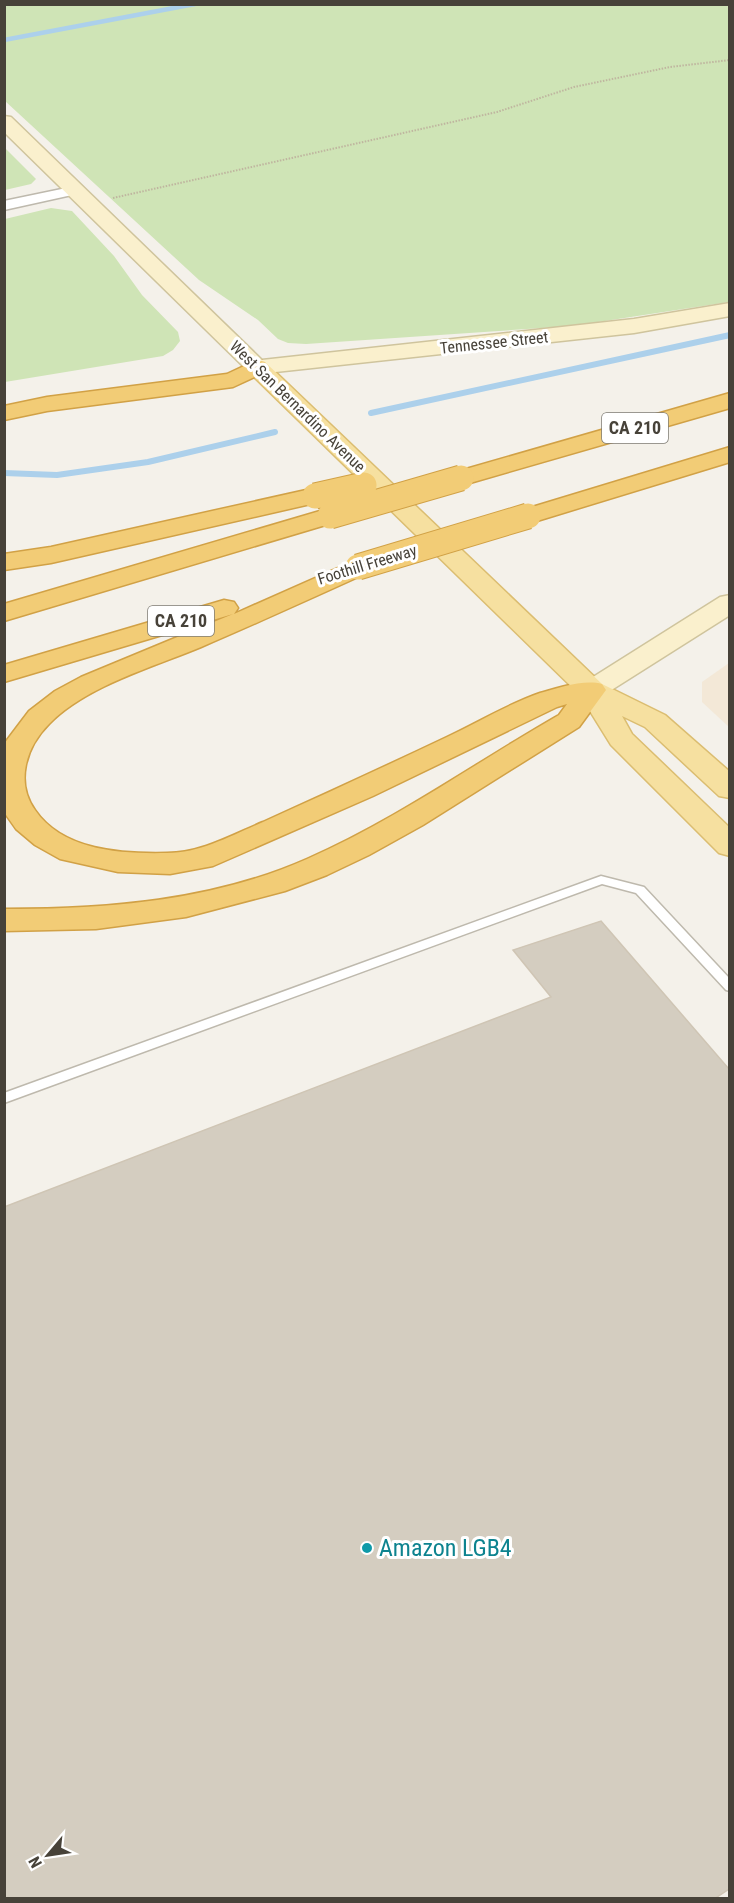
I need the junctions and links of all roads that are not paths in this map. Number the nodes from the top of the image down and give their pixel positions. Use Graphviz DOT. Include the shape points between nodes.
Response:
graph roads {
  1 [pos="4,121"];
  2 [pos="82,197"];
  3 [pos="4,206"];
  4 [pos="729,309"];
  5 [pos="257,367"];
  6 [pos="4,400"];
  7 [pos="729,400"];
  8 [pos="4,413"];
  9 [pos="729,454"];
  10 [pos="322,506"];
  11 [pos="4,562"];
  12 [pos="358,567"];
  13 [pos="729,603"];
  14 [pos="4,613"];
  15 [pos="4,674"];
  16 [pos="592,690"];
  17 [pos="729,789"];
  18 [pos="729,846"];
  19 [pos="4,920"];
  20 [pos="729,987"];
  21 [pos="4,1098"];
  1 -- 2 [label="street, West San Bernardino Avenue"];
  2 -- 3 [label="street"];
  2 -- 5 [label="street, West San Bernardino Avenue"];
  4 -- 5 [label="street, Tennessee Street" via="634,326"];
  5 -- 6 [label="highway" via="217,367"];
  5 -- 8 [label="highway" via="233,380"];
  5 -- 16 [label="main road, West San Bernardino Avenue"];
  7 -- 10 [label="highway, CA 210, bridge" via="540,455 453,472"];
  9 -- 12 [label="highway, Foothill Freeway / CA 210, bridge"];
  10 -- 11 [label="highway"];
  10 -- 14 [label="highway, CA 210"];
  12 -- 15 [label="highway, Foothill Freeway / CA 210"];
  12 -- 16 [label="highway" via="242,621 91,683 48,710 22,737 11,759 9,783 14,803 27,822 71,852 118,862 170,864 213,856 548,700"];
  13 -- 16 [label="street"];
  16 -- 17 [label="main road" via="655,721"];
  16 -- 18 [label="main road" via="621,739"];
  16 -- 19 [label="highway" via="569,721 358,848 293,878 216,901 135,916 74,921"];
  20 -- 21 [label="lane" via="640,890 601,880"];
}
